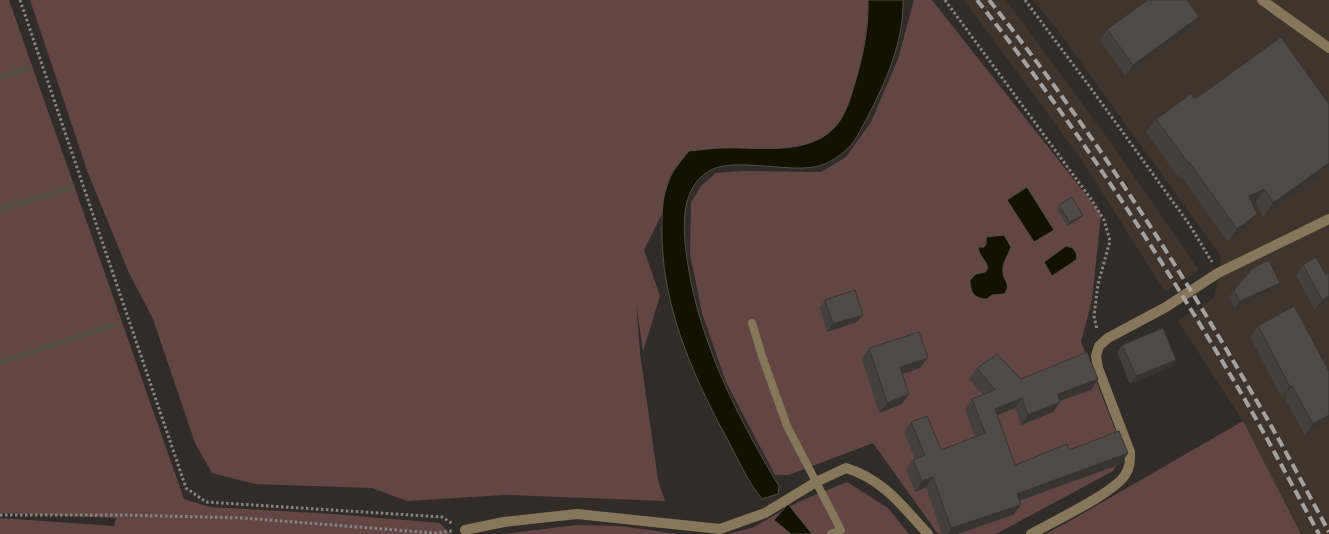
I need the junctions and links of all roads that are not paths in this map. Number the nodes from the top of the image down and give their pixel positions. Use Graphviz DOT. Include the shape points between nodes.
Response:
graph roads {
  1 [pos="1262,0"];
  2 [pos="1329,48"];
  3 [pos="1329,219"];
  4 [pos="752,323"];
  5 [pos="816,482"];
  6 [pos="465,530"];
  7 [pos="843,532"];
  8 [pos="831,534"];
  9 [pos="928,534"];
  10 [pos="1031,534"];
  1 -- 2 [label="street"];
  3 -- 10 [label="street" via="1218,273 1099,346 1096,356 1098,368 1130,452 1130,465 1114,488"];
  4 -- 5 [label="lane" via="788,426"];
  5 -- 6 [label="street" via="765,514 720,529 577,514"];
  5 -- 7 [label="lane"];
  5 -- 9 [label="street" via="846,468 861,472 890,492"];
  7 -- 8 [label="lane"];
}
